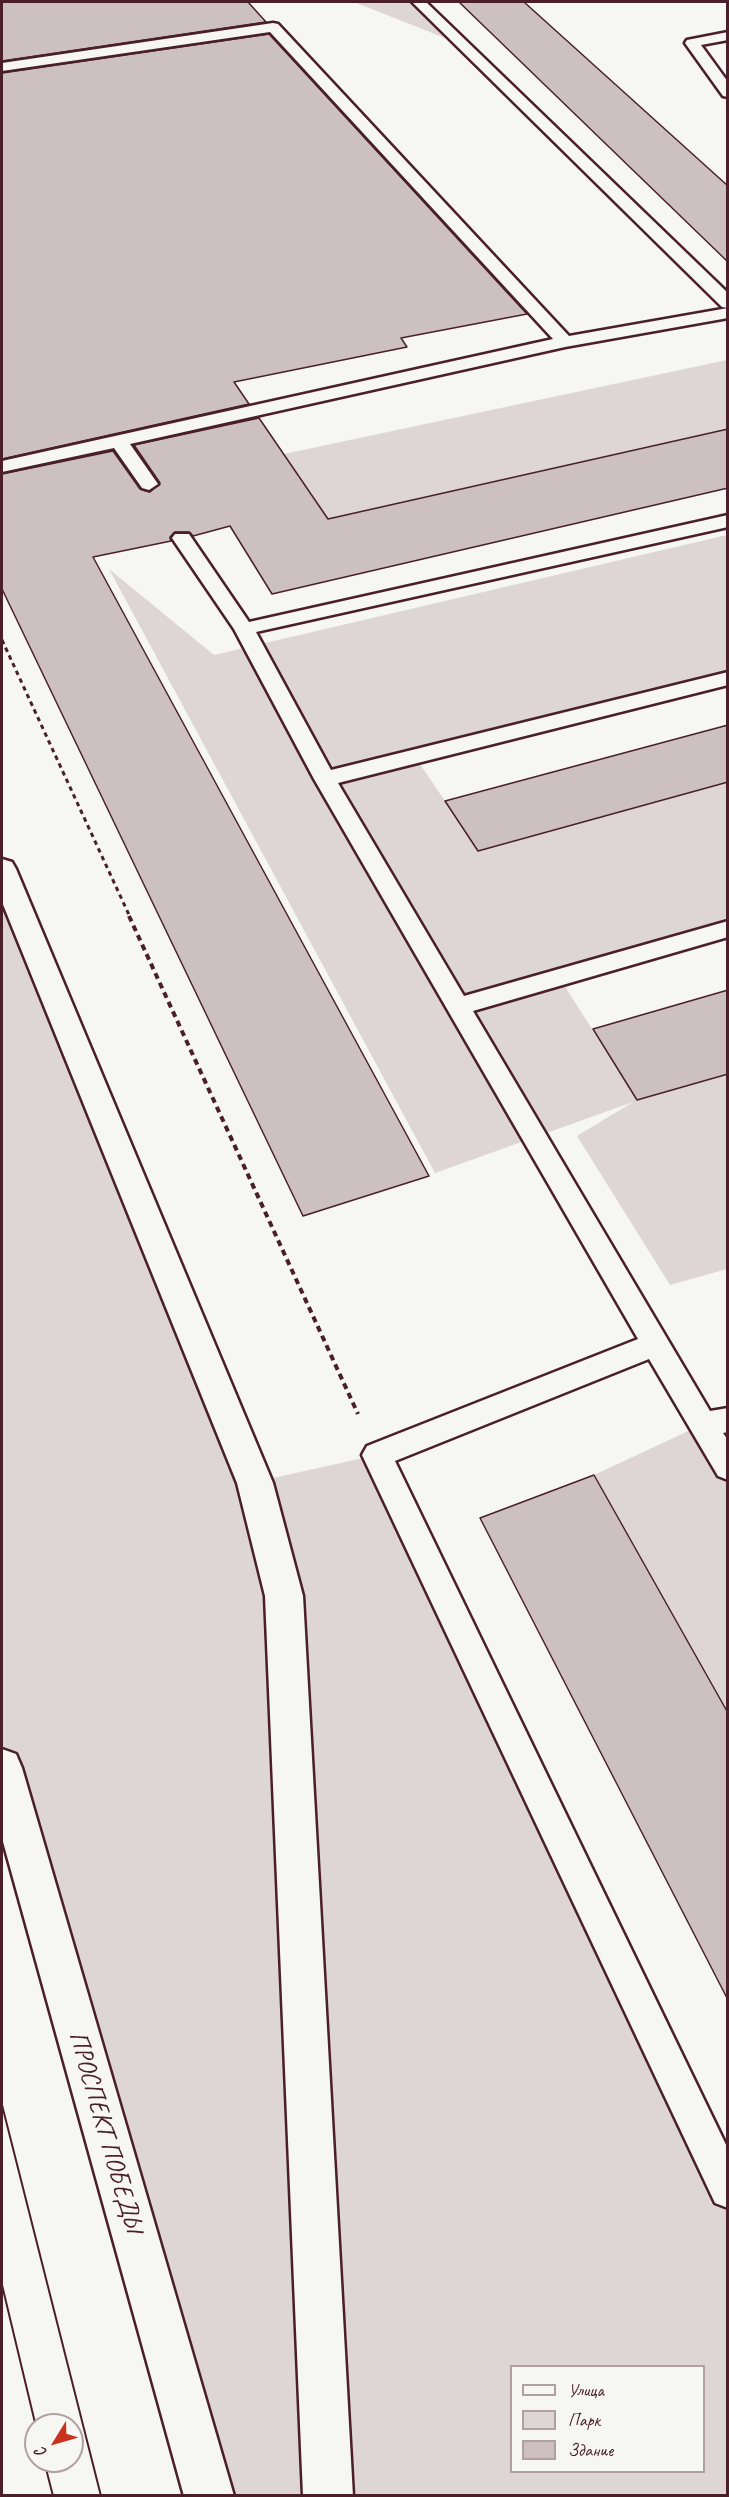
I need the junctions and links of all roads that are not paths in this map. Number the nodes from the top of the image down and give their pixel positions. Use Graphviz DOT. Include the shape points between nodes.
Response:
graph roads {
  1 [pos="419,2"];
  2 [pos="728,36"];
  3 [pos="2,67"];
  4 [pos="728,93"];
  5 [pos="728,303"];
  6 [pos="728,313"];
  7 [pos="565,342"];
  8 [pos="120,442"];
  9 [pos="2,467"];
  10 [pos="149,484"];
  11 [pos="728,521"];
  12 [pos="182,538"];
  13 [pos="244,629"];
  14 [pos="728,678"];
  15 [pos="325,779"];
  16 [pos="2,869"];
  17 [pos="728,929"];
  18 [pos="458,1007"];
  19 [pos="655,1344"];
  20 [pos="715,1423"];
  21 [pos="728,1467"];
  22 [pos="2,1768"];
  23 [pos="728,2190"];
  24 [pos="209,2496"];
  25 [pos="328,2496"];
  1 -- 5 [label="lane"];
  2 -- 4 [label="lane" via="692,43"];
  3 -- 7 [label="lane" via="273,27"];
  6 -- 7 [label="lane"];
  7 -- 8 [label="lane"];
  8 -- 9 [label="lane"];
  8 -- 10 [label="lane"];
  11 -- 13 [label="lane"];
  12 -- 13 [label="lane"];
  13 -- 15 [label="lane"];
  14 -- 15 [label="lane"];
  15 -- 18 [label="lane"];
  16 -- 25 [label="street" via="255,1483 284,1596"];
  17 -- 18 [label="lane"];
  18 -- 19 [label="lane"];
  19 -- 20 [label="lane"];
  19 -- 23 [label="lane" via="377,1455"];
  20 -- 21 [label="lane"];
  22 -- 24 [label="street, ПРОСПЕКТ ПОБЕДЫ"];
}
